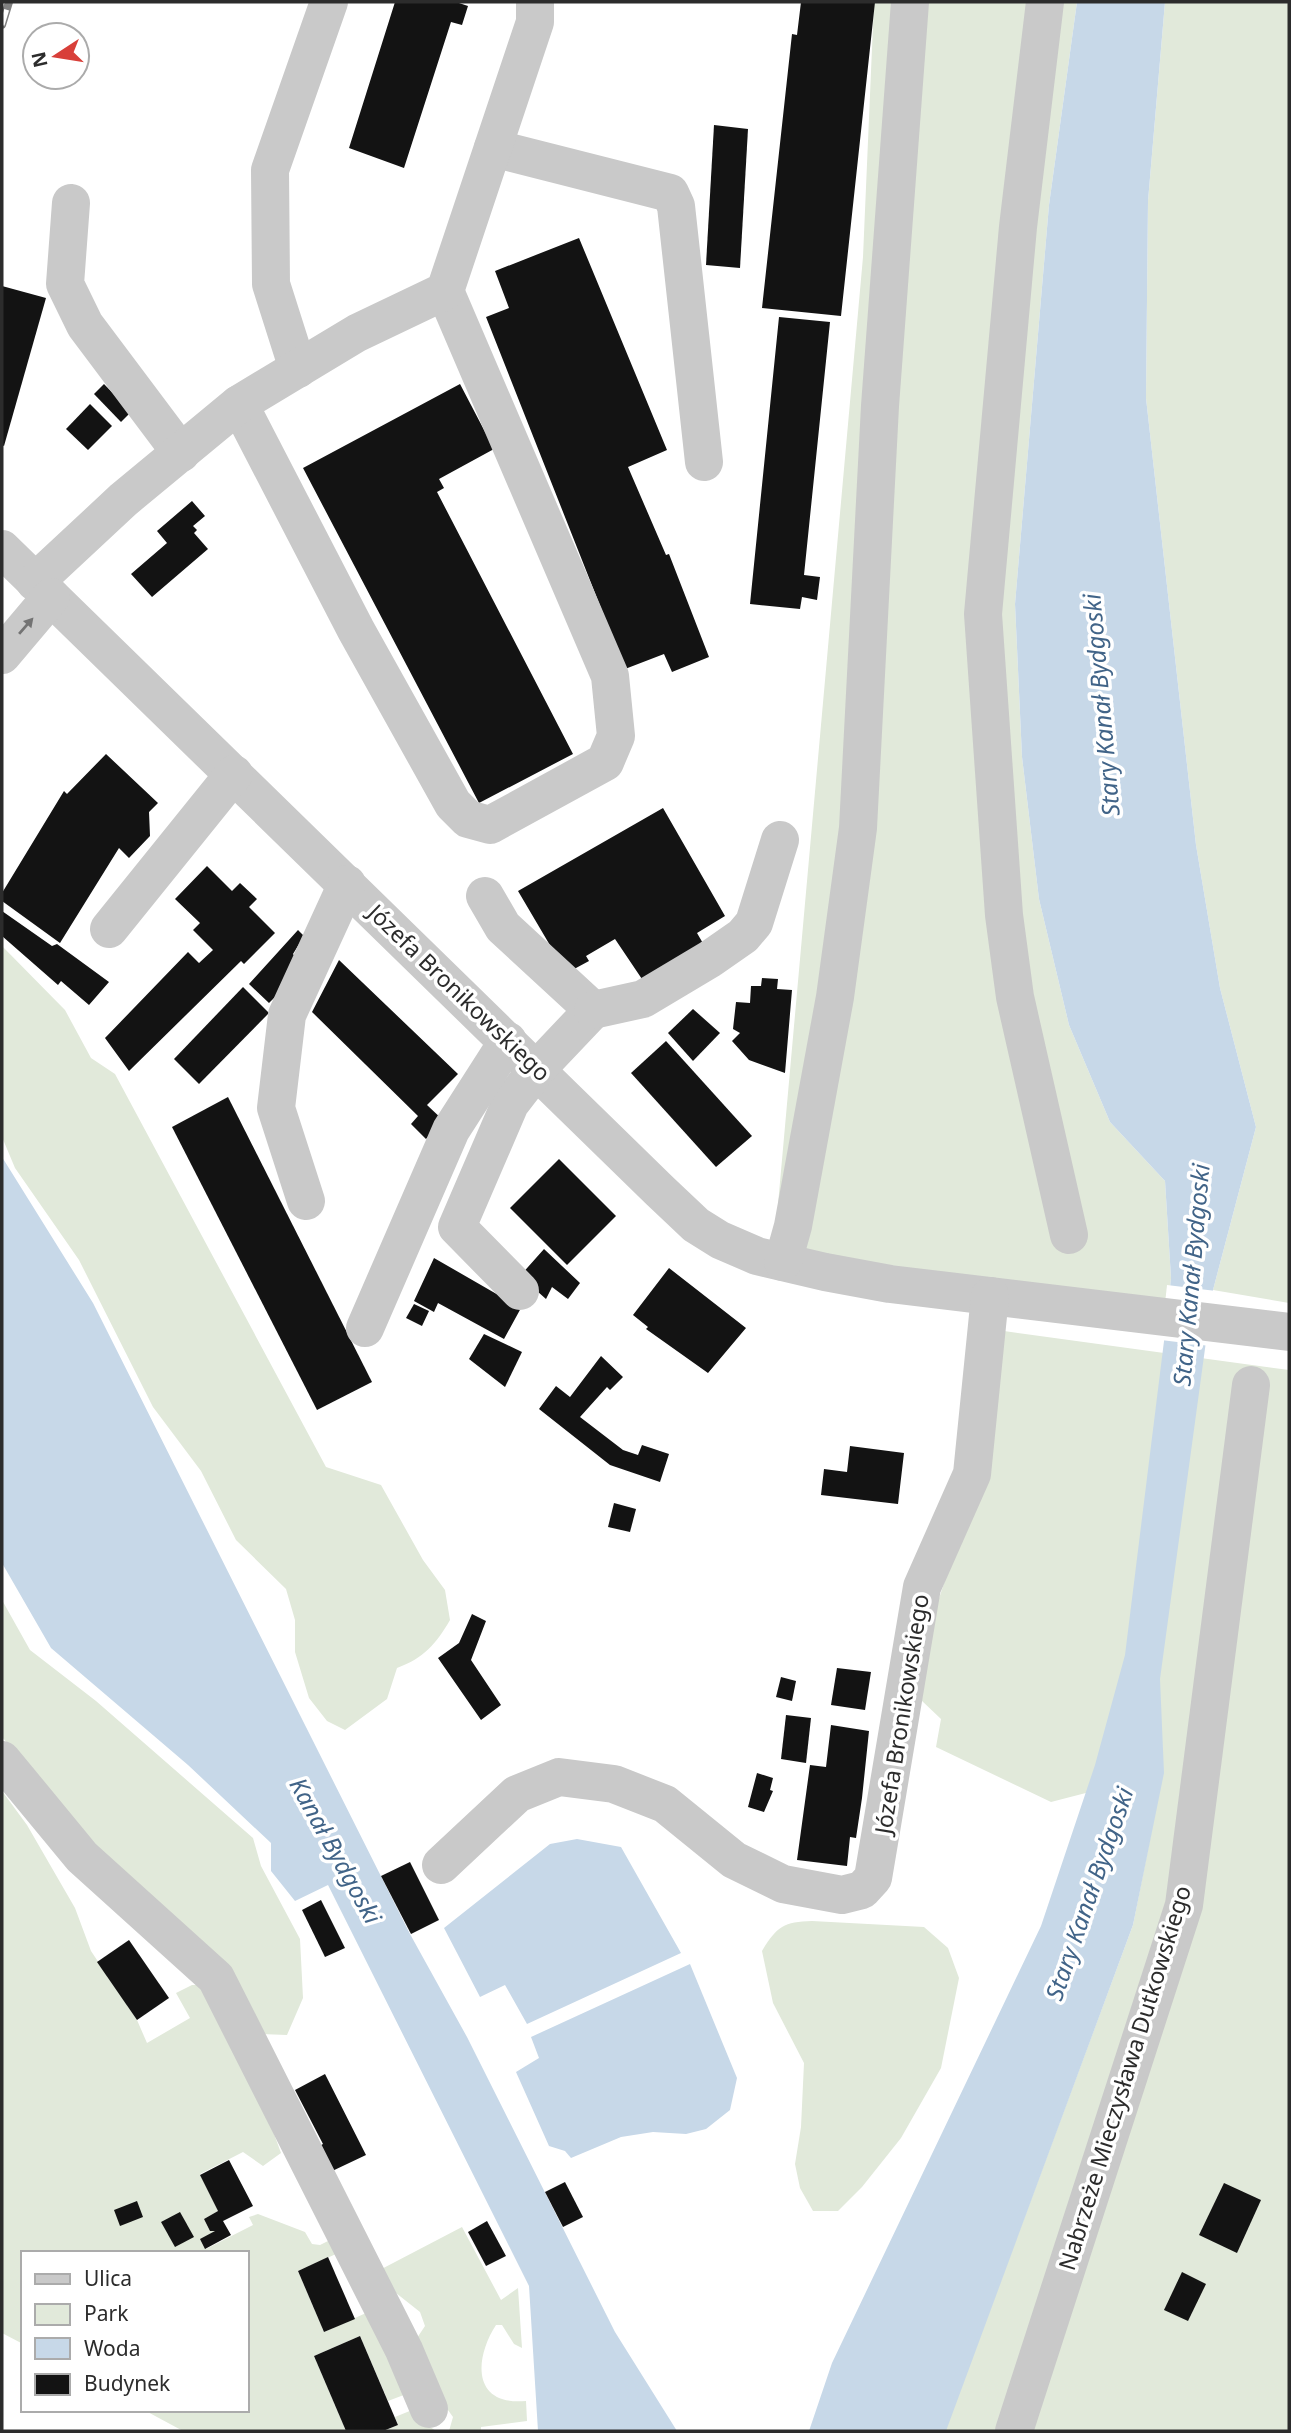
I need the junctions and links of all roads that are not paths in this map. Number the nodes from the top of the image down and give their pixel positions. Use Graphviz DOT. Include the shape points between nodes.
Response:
graph roads {
  1 [pos="329,2"];
  2 [pos="535,2"];
  3 [pos="910,2"];
  4 [pos="1045,2"];
  5 [pos="493,148"];
  6 [pos="71,203"];
  7 [pos="445,291"];
  8 [pos="298,369"];
  9 [pos="239,404"];
  10 [pos="181,453"];
  11 [pos="704,462"];
  12 [pos="22,575"];
  13 [pos="2,655"];
  14 [pos="234,774"];
  15 [pos="780,840"];
  16 [pos="346,884"];
  17 [pos="485,896"];
  18 [pos="109,929"];
  19 [pos="593,1010"];
  20 [pos="509,1041"];
  21 [pos="537,1069"];
  22 [pos="306,1201"];
  23 [pos="1069,1236"];
  24 [pos="783,1262"];
  25 [pos="520,1291"];
  26 [pos="990,1296"];
  27 [pos="365,1328"];
  28 [pos="1289,1332"];
  29 [pos="1251,1385"];
  30 [pos="2,1760"];
  31 [pos="441,1865"];
  32 [pos="429,2409"];
  33 [pos="1014,2431"];
  1 -- 8 [label="street" via="270,170 271,284"];
  2 -- 5 [label="street" via="535,22"];
  3 -- 24 [label="street" via="880,406 858,828 835,997"];
  4 -- 23 [label="street" via="1018,227 983,614 991,761 1013,983"];
  5 -- 7 [label="street"];
  5 -- 11 [label="street" via="670,193 676,205"];
  6 -- 10 [label="street" via="65,284 85,325"];
  7 -- 8 [label="street" via="357,333"];
  7 -- 9 [label="street" via="610,676 616,736 605,762 582,775 490,825 468,819 453,804"];
  8 -- 9 [label="street"];
  9 -- 10 [label="street"];
  10 -- 12 [label="street" via="60,555"];
  13 -- 12 [label="street, one-way"];
  12 -- 14 [label="street, Józefa Bronikowskiego"];
  14 -- 16 [label="street, Józefa Bronikowskiego"];
  14 -- 18 [label="street"];
  15 -- 19 [label="street" via="754,923 743,936 643,999"];
  16 -- 20 [label="street, Józefa Bronikowskiego"];
  16 -- 22 [label="street" via="287,1014 276,1108"];
  17 -- 19 [label="street" via="503,926"];
  19 -- 21 [label="street"];
  20 -- 21 [label="street, Józefa Bronikowskiego"];
  20 -- 27 [label="street" via="451,1130"];
  21 -- 24 [label="street, Józefa Bronikowskiego" via="696,1225 738,1248"];
  21 -- 25 [label="street" via="510,1104 457,1227"];
  24 -- 26 [label="street, Józefa Bronikowskiego" via="890,1284"];
  26 -- 28 [label="street, Józefa Bronikowskiego"];
  26 -- 31 [label="street, Józefa Bronikowskiego" via="972,1474 922,1587 873,1878 862,1890 842,1895 783,1884 734,1860 665,1804 614,1784 559,1777 517,1794"];
  29 -- 33 [label="street, Nabrzeże Mieczysława Dutkowskiego" via="1184,1905"];
  30 -- 32 [label="street" via="82,1857 216,1978 404,2350"];
}
